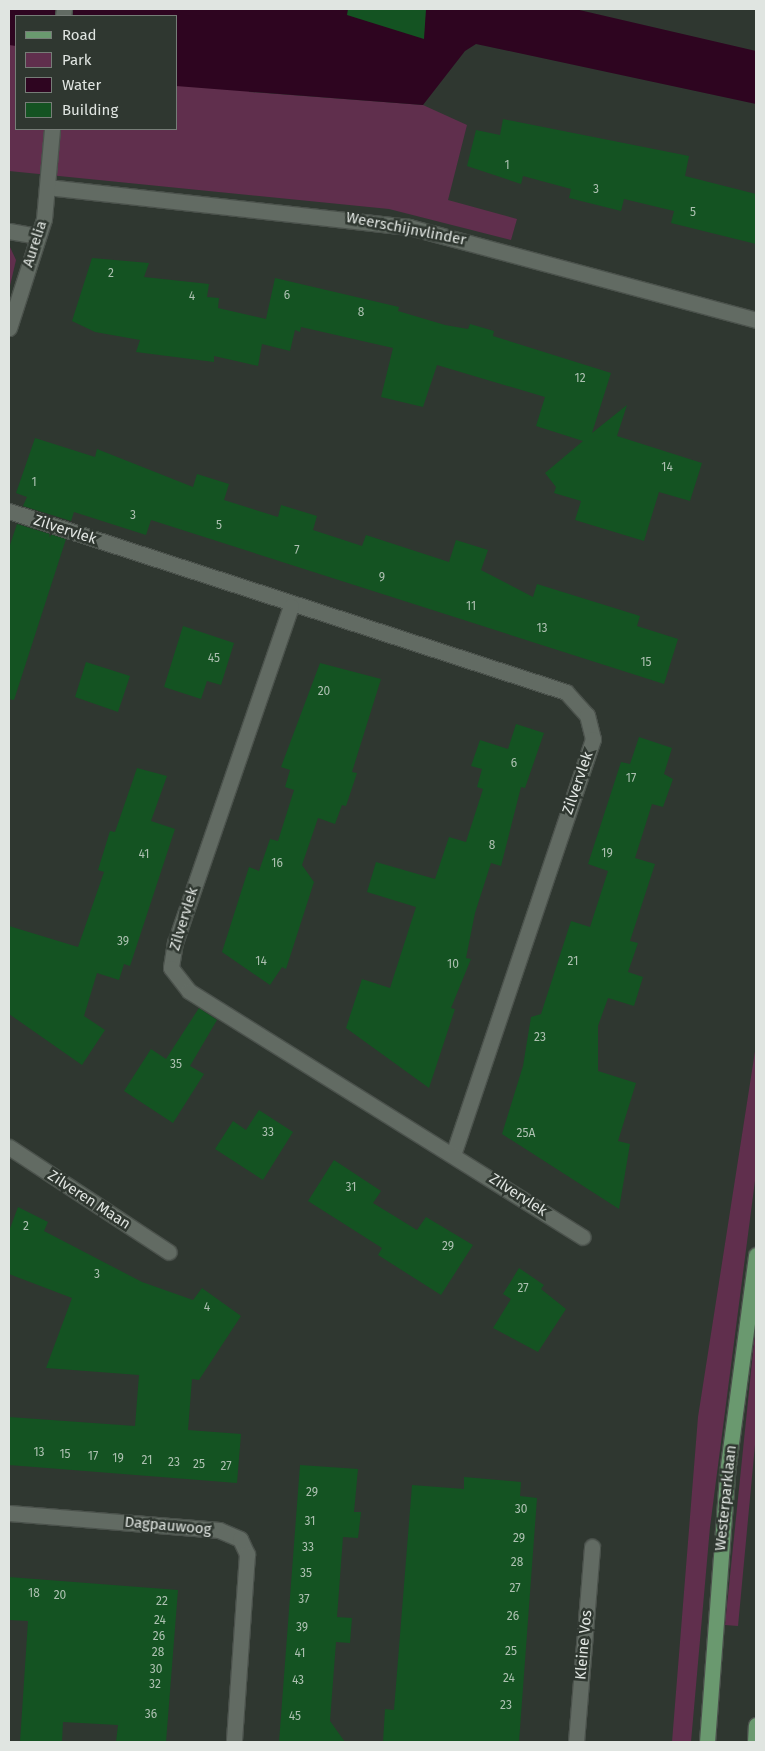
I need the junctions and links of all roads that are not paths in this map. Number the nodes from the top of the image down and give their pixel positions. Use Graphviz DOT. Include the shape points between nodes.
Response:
graph roads {
  1 [pos="52,130"];
  2 [pos="47,187"];
  3 [pos="9,231"];
  4 [pos="37,236"];
  5 [pos="756,320"];
  6 [pos="9,328"];
  7 [pos="9,511"];
  8 [pos="291,606"];
  9 [pos="9,1147"];
  10 [pos="454,1153"];
  11 [pos="583,1237"];
  12 [pos="169,1252"];
  13 [pos="756,1255"];
  14 [pos="9,1513"];
  15 [pos="592,1547"];
  16 [pos="756,1725"];
  17 [pos="234,1742"];
  18 [pos="576,1742"];
  19 [pos="707,1742"];
  20 [pos="755,1742"];
  1 -- 2 [label="street, Aurelia"];
  2 -- 4 [label="street, Aurelia" via="44,219"];
  2 -- 5 [label="street, Weerschijnvlinder" via="409,227"];
  3 -- 4 [label="street"];
  4 -- 6 [label="street, Aurelia"];
  7 -- 8 [label="street, Zilvervlek"];
  8 -- 10 [label="street, Zilvervlek" via="175,942 171,968 189,991"];
  8 -- 10 [label="street, Zilvervlek" via="566,692 587,715 593,739"];
  9 -- 12 [label="street, Zilveren Maan"];
  10 -- 11 [label="street, Zilvervlek"];
  13 -- 19 [label="main road, Westerparklaan" via="727,1473"];
  14 -- 17 [label="street, Dagpauwoog" via="219,1530 240,1539 247,1554"];
  15 -- 18 [label="street, Kleine Vos"];
  16 -- 20 [label="main road"];
}
